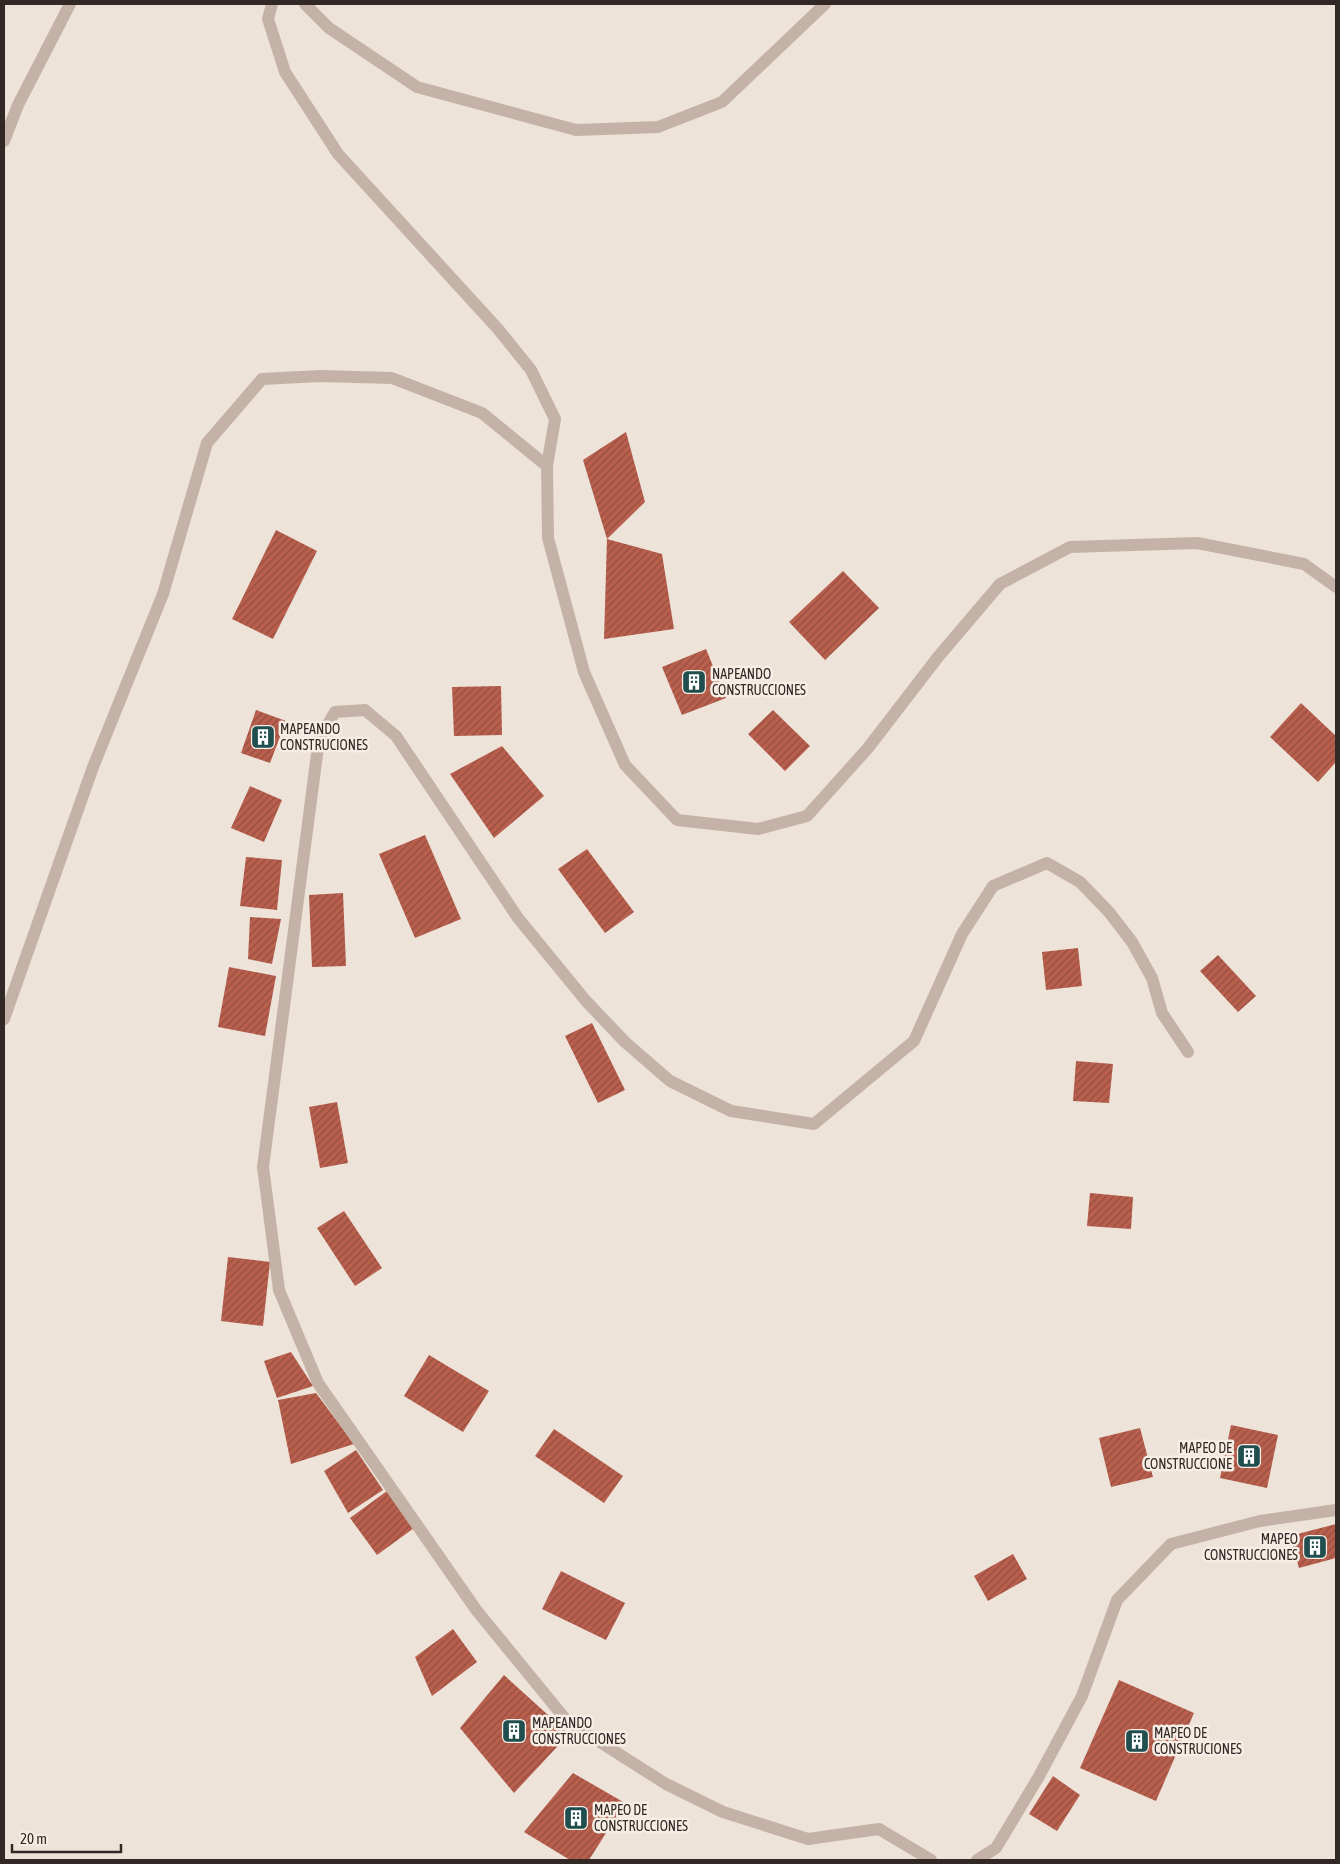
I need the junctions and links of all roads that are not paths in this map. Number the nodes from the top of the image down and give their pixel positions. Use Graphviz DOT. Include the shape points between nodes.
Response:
graph roads {
  1 [pos="70,4"];
  2 [pos="272,4"];
  3 [pos="304,4"];
  4 [pos="825,4"];
  5 [pos="4,140"];
  6 [pos="547,466"];
  7 [pos="1336,587"];
  8 [pos="4,1020"];
  9 [pos="1188,1052"];
  10 [pos="1336,1510"];
  11 [pos="931,1860"];
  12 [pos="977,1860"];
  1 -- 5 [label="street" via="18,105"];
  2 -- 6 [label="street" via="268,19 285,72 338,154 498,329 531,370 555,419"];
  3 -- 4 [label="street" via="329,28 417,86 576,130 658,127 722,102"];
  6 -- 7 [label="street" via="548,538 584,672 626,766 677,820 758,829 807,816 868,748 938,657 1000,584 1070,547 1197,543 1304,564"];
  6 -- 8 [label="street" via="482,413 392,378 320,376 262,379 207,443 163,594 93,767"];
  9 -- 11 [label="street" via="1162,1013 1152,978 1132,942 1080,882 1047,863 993,886 962,934 914,1041 814,1124 731,1111 670,1080 625,1042 586,1001 518,918 396,736 365,710 336,712 319,739 263,1167 279,1290 318,1382 477,1611 567,1721 666,1784 723,1812 808,1839 879,1829"];
  10 -- 12 [label="street" via="1260,1521 1171,1544 1117,1600 1082,1696 996,1848"];
}
